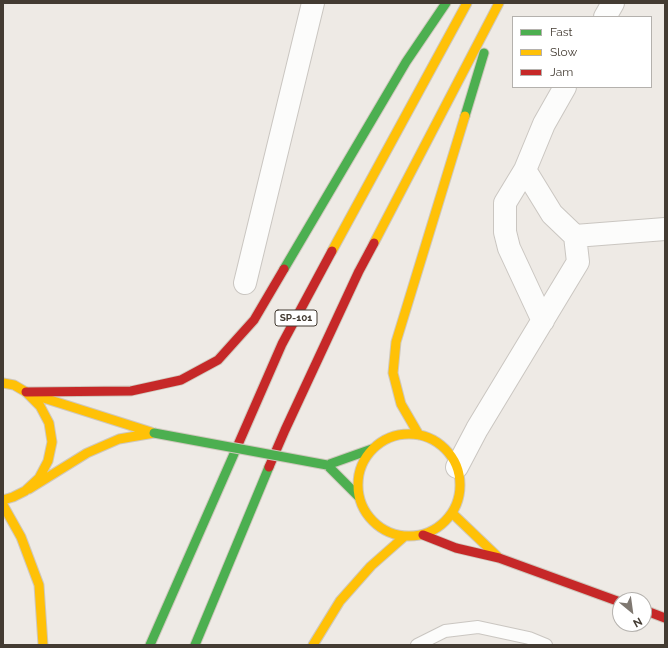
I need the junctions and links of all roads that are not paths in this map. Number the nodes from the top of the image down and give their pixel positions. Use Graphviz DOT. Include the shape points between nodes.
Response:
graph roads {
  1 [pos="313,3"];
  2 [pos="446,3"];
  3 [pos="467,3"];
  4 [pos="613,3"];
  5 [pos="499,4"];
  6 [pos="606,16"];
  7 [pos="564,88"];
  8 [pos="525,170"];
  9 [pos="665,229"];
  10 [pos="575,236"];
  11 [pos="245,283"];
  12 [pos="543,322"];
  13 [pos="3,383"];
  14 [pos="26,392"];
  15 [pos="154,433"];
  16 [pos="419,435"];
  17 [pos="372,449"];
  18 [pos="327,465"];
  19 [pos="457,467"];
  20 [pos="24,492"];
  21 [pos="358,496"];
  22 [pos="3,500"];
  23 [pos="3,505"];
  24 [pos="452,513"];
  25 [pos="423,535"];
  26 [pos="405,536"];
  27 [pos="499,558"];
  28 [pos="612,599"];
  29 [pos="652,613"];
  30 [pos="665,618"];
  31 [pos="42,645"];
  32 [pos="150,645"];
  33 [pos="195,645"];
  34 [pos="313,645"];
  35 [pos="417,645"];
  36 [pos="546,645"];
  1 -- 11 [label="street"];
  2 -- 14 [label="main road" via="406,62 254,320 218,360 181,380 131,391"];
  3 -- 32 [label="main road, SP-101" via="282,344"];
  4 -- 6 [label="street"];
  5 -- 16 [label="main road" via="396,342 393,373 401,404"];
  5 -- 33 [label="main road, SP-101" via="359,271 285,430"];
  7 -- 8 [label="street" via="544,124"];
  8 -- 10 [label="street" via="552,214"];
  8 -- 12 [label="street" via="505,202 505,232 509,248"];
  9 -- 10 [label="street"];
  10 -- 12 [label="street" via="578,262"];
  12 -- 19 [label="street" via="477,429"];
  13 -- 14 [label="main road" via="14,385"];
  14 -- 15 [label="main road"];
  14 -- 20 [label="main road" via="40,406 49,423 52,442 48,461 39,478"];
  15 -- 18 [label="main road, bridge"];
  15 -- 20 [label="main road" via="119,439 87,453"];
  16 -- 17 [label="main road" via="402,434 386,439"];
  16 -- 19 [label="main road" via="435,441 448,452"];
  17 -- 18 [label="main road"];
  17 -- 21 [label="main road" via="364,459 360,471"];
  18 -- 21 [label="main road"];
  19 -- 24 [label="main road" via="460,483 458,499"];
  20 -- 22 [label="main road"];
  21 -- 26 [label="main road" via="365,512 375,524 389,533"];
  23 -- 31 [label="main road" via="21,537 39,585"];
  24 -- 25 [label="main road" via="439,526"];
  24 -- 27 [label="main road"];
  25 -- 26 [label="main road"];
  25 -- 27 [label="main road" via="456,548"];
  26 -- 34 [label="main road" via="371,566 340,601"];
  27 -- 28 [label="main road"];
  29 -- 30 [label="main road"];
  35 -- 36 [label="lane" via="445,631 478,628 529,638"];
}
